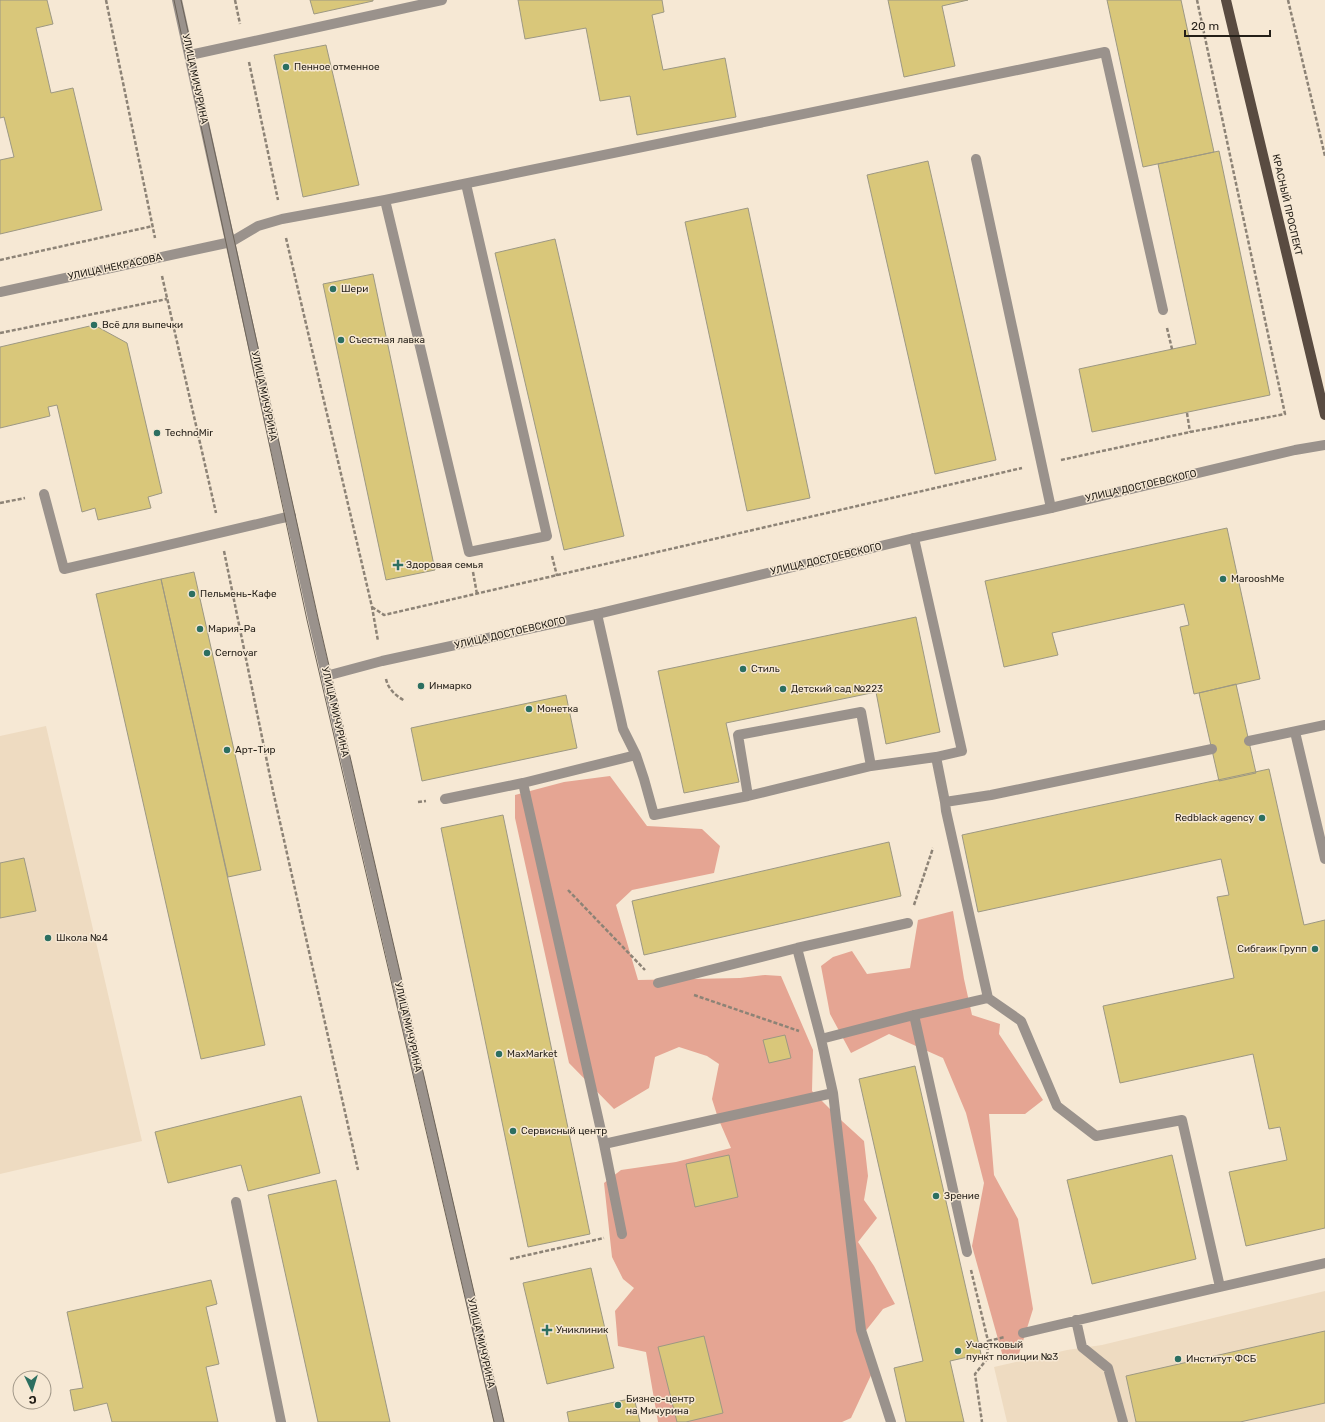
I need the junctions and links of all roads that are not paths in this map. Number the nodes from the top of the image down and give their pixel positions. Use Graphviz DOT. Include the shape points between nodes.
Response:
graph roads {
  1 [pos="177,0"];
  2 [pos="442,0"];
  3 [pos="1226,0"];
  4 [pos="190,56"];
  5 [pos="976,160"];
  6 [pos="466,184"];
  7 [pos="385,200"];
  8 [pos="231,242"];
  9 [pos="0,292"];
  10 [pos="1163,310"];
  11 [pos="1325,415"];
  12 [pos="1325,445"];
  13 [pos="44,494"];
  14 [pos="1050,508"];
  15 [pos="291,516"];
  16 [pos="914,538"];
  17 [pos="597,614"];
  18 [pos="326,676"];
  19 [pos="1325,726"];
  20 [pos="1295,732"];
  21 [pos="1249,741"];
  22 [pos="1212,749"];
  23 [pos="636,755"];
  24 [pos="936,757"];
  25 [pos="871,766"];
  26 [pos="523,783"];
  27 [pos="748,796"];
  28 [pos="445,799"];
  29 [pos="946,807"];
  30 [pos="1325,859"];
  31 [pos="908,923"];
  32 [pos="797,948"];
  33 [pos="658,983"];
  34 [pos="988,998"];
  35 [pos="914,1015"];
  36 [pos="821,1039"];
  37 [pos="833,1093"];
  38 [pos="604,1144"];
  39 [pos="236,1202"];
  40 [pos="622,1234"];
  41 [pos="967,1252"];
  42 [pos="1325,1263"];
  43 [pos="1220,1287"];
  44 [pos="1076,1320"];
  45 [pos="1023,1333"];
  46 [pos="278,1421"];
  47 [pos="499,1422"];
  48 [pos="889,1422"];
  49 [pos="1123,1422"];
  1 -- 4 [label="street, УЛИЦА МИЧУРИНА"];
  2 -- 4 [label="street"];
  3 -- 11 [label="main road, КРАСНЫЙ ПРОСПЕКТ"];
  4 -- 8 [label="street, УЛИЦА МИЧУРИНА"];
  5 -- 14 [label="street"];
  6 -- 7 [label="street, УЛИЦА НЕКРАСОВА"];
  6 -- 7 [label="street" via="546,536 469,552"];
  6 -- 10 [label="street, УЛИЦА НЕКРАСОВА" via="1105,52"];
  7 -- 8 [label="street, УЛИЦА НЕКРАСОВА" via="282,219 258,226"];
  8 -- 9 [label="street, УЛИЦА НЕКРАСОВА"];
  8 -- 15 [label="street, УЛИЦА МИЧУРИНА"];
  12 -- 14 [label="street, УЛИЦА ДОСТОЕВСКОГО"];
  13 -- 15 [label="street" via="64,569"];
  14 -- 16 [label="street, УЛИЦА ДОСТОЕВСКОГО"];
  15 -- 18 [label="street, УЛИЦА МИЧУРИНА"];
  16 -- 17 [label="street, УЛИЦА ДОСТОЕВСКОГО"];
  16 -- 24 [label="street" via="962,751"];
  17 -- 18 [label="street, УЛИЦА ДОСТОЕВСКОГО"];
  17 -- 23 [label="street" via="623,729"];
  18 -- 47 [label="street, УЛИЦА МИЧУРИНА"];
  19 -- 20 [label="street"];
  20 -- 21 [label="street"];
  20 -- 30 [label="street"];
  22 -- 29 [label="street" via="991,795"];
  23 -- 26 [label="street"];
  23 -- 27 [label="street" via="654,815"];
  24 -- 25 [label="street"];
  24 -- 29 [label="street"];
  25 -- 27 [label="street"];
  25 -- 27 [label="street" via="861,712 738,735"];
  26 -- 28 [label="street"];
  26 -- 38 [label="street"];
  29 -- 34 [label="street"];
  31 -- 32 [label="street"];
  32 -- 33 [label="street"];
  32 -- 36 [label="street"];
  34 -- 35 [label="street"];
  34 -- 43 [label="street" via="1021,1021 1057,1106 1096,1136 1182,1120"];
  35 -- 36 [label="street"];
  35 -- 41 [label="street"];
  36 -- 37 [label="street"];
  37 -- 38 [label="street"];
  37 -- 48 [label="street" via="861,1330"];
  38 -- 40 [label="street"];
  39 -- 46 [label="street"];
  42 -- 43 [label="street"];
  43 -- 44 [label="street"];
  44 -- 45 [label="street"];
  44 -- 49 [label="street" via="1082,1347 1108,1368"];
}
